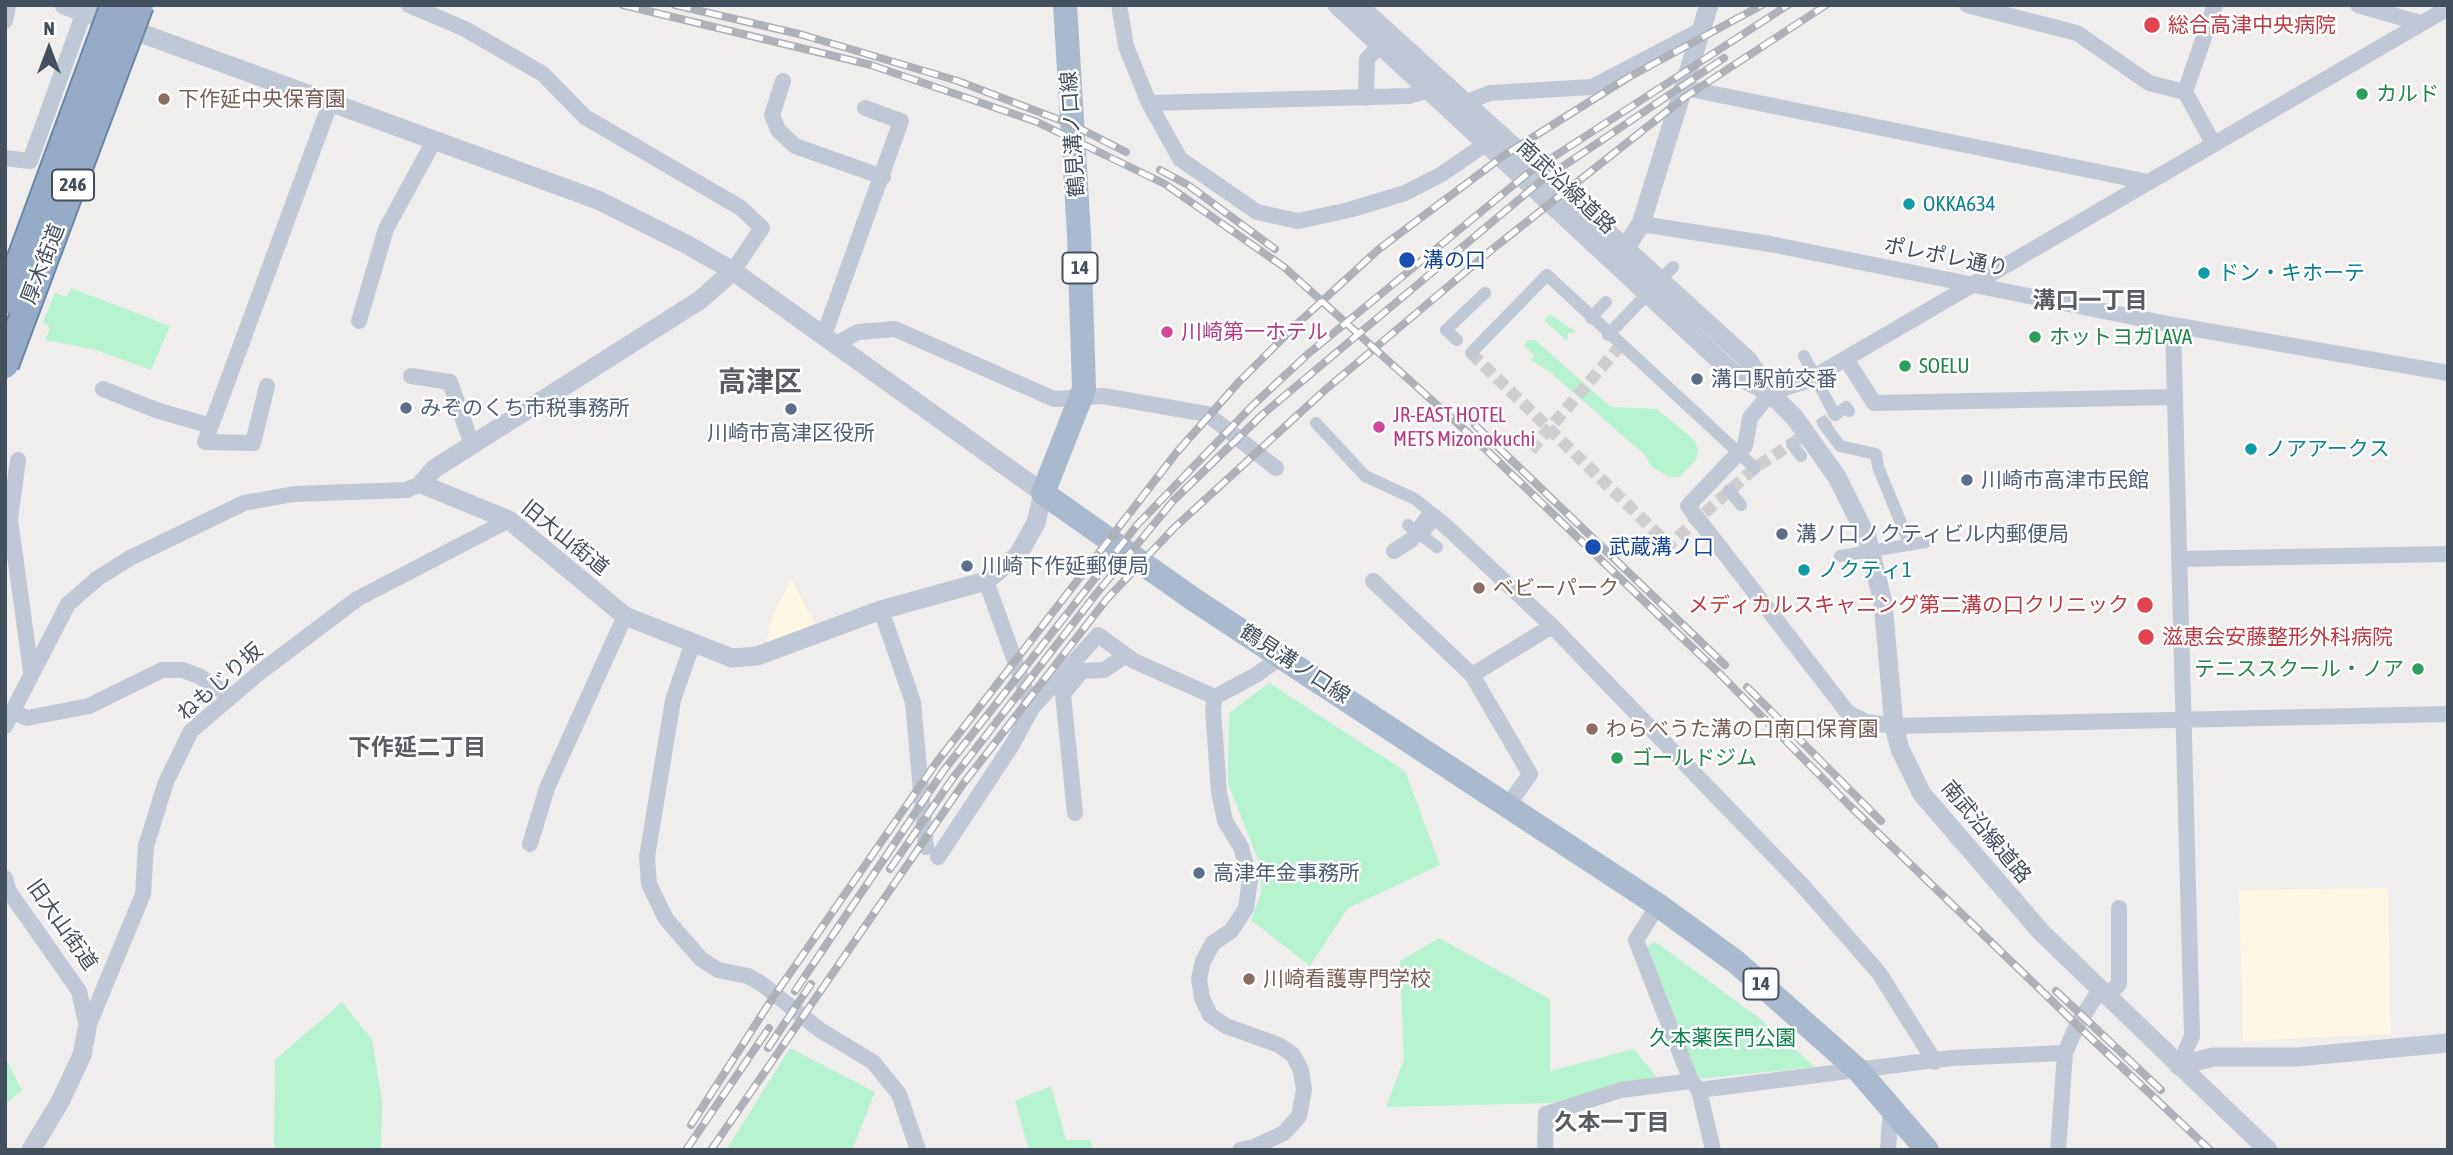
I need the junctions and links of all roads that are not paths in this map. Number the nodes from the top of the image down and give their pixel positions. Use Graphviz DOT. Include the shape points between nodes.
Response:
graph roads {
  1 [pos="8,5"];
  2 [pos="64,5"];
  3 [pos="114,5"];
  4 [pos="140,5"];
  5 [pos="409,5"];
  6 [pos="1065,5"];
  7 [pos="1119,5"];
  8 [pos="1337,5"];
  9 [pos="1358,5"];
  10 [pos="1709,5"];
  11 [pos="1967,5"];
  12 [pos="2215,5"];
  13 [pos="2358,5"];
  14 [pos="2448,8"];
  15 [pos="84,12"];
  16 [pos="5,21"];
  17 [pos="2420,23"];
  18 [pos="1701,30"];
  19 [pos="1380,45"];
  20 [pos="783,81"];
  21 [pos="1685,88"];
  22 [pos="1429,90"];
  23 [pos="2185,92"];
  24 [pos="1366,98"];
  25 [pos="1149,103"];
  26 [pos="1464,103"];
  27 [pos="330,104"];
  28 [pos="865,108"];
  29 [pos="435,139"];
  30 [pos="1487,143"];
  31 [pos="2213,144"];
  32 [pos="5,158"];
  33 [pos="883,177"];
  34 [pos="2148,182"];
  35 [pos="1641,224"];
  36 [pos="1621,255"];
  37 [pos="1669,263"];
  38 [pos="733,271"];
  39 [pos="1972,284"];
  40 [pos="1485,293"];
  41 [pos="5,301"];
  42 [pos="1606,302"];
  43 [pos="1591,318"];
  44 [pos="359,321"];
  45 [pos="2173,325"];
  46 [pos="1608,335"];
  47 [pos="830,339"];
  48 [pos="1457,340"];
  49 [pos="1471,353"];
  50 [pos="1846,359"];
  51 [pos="1804,363"];
  52 [pos="5,365"];
  53 [pos="2448,373"];
  54 [pos="411,376"];
  55 [pos="267,386"];
  56 [pos="103,389"];
  57 [pos="1770,393"];
  58 [pos="2174,397"];
  59 [pos="1082,398"];
  60 [pos="1848,408"];
  61 [pos="1316,423"];
  62 [pos="1823,423"];
  63 [pos="211,426"];
  64 [pos="1792,444"];
  65 [pos="472,445"];
  66 [pos="1840,446"];
  67 [pos="1801,456"];
  68 [pos="1849,458"];
  69 [pos="18,460"];
  70 [pos="1276,468"];
  71 [pos="1755,468"];
  72 [pos="422,484"];
  73 [pos="1729,490"];
  74 [pos="1043,493"];
  75 [pos="1741,505"];
  76 [pos="509,520"];
  77 [pos="1408,525"];
  78 [pos="1422,535"];
  79 [pos="1926,542"];
  80 [pos="1910,545"];
  81 [pos="1437,547"];
  82 [pos="1394,551"];
  83 [pos="2448,554"];
  84 [pos="1840,556"];
  85 [pos="2179,559"];
  86 [pos="986,581"];
  87 [pos="1373,581"];
  88 [pos="881,610"];
  89 [pos="625,616"];
  90 [pos="1552,626"];
  91 [pos="692,645"];
  92 [pos="1126,655"];
  93 [pos="1282,656"];
  94 [pos="31,672"];
  95 [pos="1472,675"];
  96 [pos="230,696"];
  97 [pos="1215,697"];
  98 [pos="1032,708"];
  99 [pos="2448,714"];
  100 [pos="8,719"];
  101 [pos="2182,720"];
  102 [pos="1894,726"];
  103 [pos="1509,804"];
  104 [pos="1075,813"];
  105 [pos="530,844"];
  106 [pos="5,878"];
  107 [pos="1658,905"];
  108 [pos="2119,908"];
  109 [pos="2103,993"];
  110 [pos="87,1029"];
  111 [pos="2448,1043"];
  112 [pos="2065,1053"];
  113 [pos="1935,1062"];
  114 [pos="2179,1066"];
  115 [pos="1858,1070"];
  116 [pos="1695,1086"];
  117 [pos="1892,1105"];
  118 [pos="31,1150"];
  119 [pos="918,1150"];
  120 [pos="1240,1150"];
  121 [pos="1545,1150"];
  122 [pos="1713,1150"];
  123 [pos="1888,1150"];
  124 [pos="1927,1150"];
  125 [pos="2058,1150"];
  126 [pos="2269,1150"];
  1 -- 16 [label="street"];
  2 -- 15 [label="street"];
  3 -- 41 [label="highway, 厚木街道 / 246, bridge"];
  4 -- 52 [label="highway, 厚木街道 / 246, bridge"];
  5 -- 38 [label="street" via="465,29 543,74 586,117 741,208 762,228"];
  6 -- 59 [label="main road, 鶴見溝ノ口線 / 14" via="1079,234"];
  7 -- 25 [label="street" via="1126,46"];
  8 -- 19 [label="street, 南武沿線道路"];
  9 -- 26 [label="street, 南武沿線道路"];
  10 -- 18 [label="street"];
  11 -- 23 [label="street" via="2077,33 2149,83"];
  12 -- 23 [label="street"];
  13 -- 17 [label="street"];
  14 -- 17 [label="street"];
  15 -- 27 [label="street"];
  15 -- 32 [label="street" via="30,161"];
  17 -- 31 [label="street"];
  18 -- 21 [label="street"];
  18 -- 26 [label="street" via="1592,87 1490,93"];
  19 -- 22 [label="street, 南武沿線道路"];
  19 -- 24 [label="street" via="1367,59"];
  20 -- 33 [label="street" via="772,115 778,130 795,146"];
  21 -- 34 [label="street"];
  21 -- 35 [label="street"];
  22 -- 24 [label="street"];
  22 -- 30 [label="street, 南武沿線道路"];
  23 -- 31 [label="street"];
  24 -- 25 [label="street"];
  25 -- 30 [label="street" via="1180,159 1257,212 1298,221 1405,193"];
  26 -- 36 [label="street, 南武沿線道路"];
  27 -- 29 [label="street"];
  27 -- 63 [label="street"];
  28 -- 33 [label="street" via="901,121"];
  29 -- 38 [label="street" via="598,200"];
  29 -- 44 [label="street" via="386,229"];
  30 -- 36 [label="street, 南武沿線道路"];
  31 -- 34 [label="street"];
  33 -- 47 [label="street"];
  34 -- 39 [label="street"];
  35 -- 36 [label="street"];
  35 -- 39 [label="street, ポレポレ通り"];
  36 -- 57 [label="street, 南武沿線道路" via="1733,373"];
  37 -- 46 [label="street, bridge" via="1673,267"];
  38 -- 47 [label="street"];
  38 -- 65 [label="street" via="700,300"];
  39 -- 45 [label="street, ポレポレ通り"];
  39 -- 50 [label="street"];
  40 -- 48 [label="street" via="1446,330"];
  42 -- 43 [label="street"];
  43 -- 46 [label="street, bridge"];
  43 -- 49 [label="street, bridge" via="1547,275"];
  45 -- 53 [label="street, ポレポレ通り"];
  45 -- 58 [label="street"];
  46 -- 71 [label="street, bridge"];
  47 -- 59 [label="street" via="895,329 1054,399"];
  47 -- 74 [label="street"];
  50 -- 57 [label="street" via="1807,382"];
  50 -- 58 [label="street" via="1874,403"];
  51 -- 60 [label="street, bridge" via="1835,415"];
  54 -- 65 [label="street" via="450,382"];
  55 -- 63 [label="street" via="253,443 205,442"];
  56 -- 63 [label="street"];
  57 -- 102 [label="street, 南武沿線道路" via="1795,418 1837,477 1867,537 1883,603"];
  57 -- 102 [label="street" via="1750,418 1745,446 1688,506 1848,713 1866,722"];
  58 -- 85 [label="street"];
  59 -- 70 [label="street" via="1104,396 1207,414"];
  59 -- 74 [label="main road, 鶴見溝ノ口線 / 14"];
  61 -- 78 [label="street, bridge" via="1364,476 1415,499 1437,517"];
  62 -- 66 [label="street"];
  64 -- 67 [label="street"];
  65 -- 72 [label="street" via="433,469"];
  66 -- 68 [label="street"];
  66 -- 80 [label="street" via="1879,455 1878,467"];
  69 -- 94 [label="street" via="10,519"];
  72 -- 76 [label="street, 旧大山街道"];
  72 -- 94 [label="street" via="406,490 294,494 244,503 98,578 68,604"];
  73 -- 75 [label="street"];
  74 -- 86 [label="street, 旧大山街道" via="1035,523 1018,555"];
  74 -- 93 [label="main road, 鶴見溝ノ口線 / 14"];
  76 -- 89 [label="street, 旧大山街道"];
  76 -- 96 [label="street, ねもじり坂" via="357,599"];
  77 -- 78 [label="street, bridge"];
  78 -- 81 [label="street, bridge"];
  79 -- 80 [label="street, bridge"];
  80 -- 84 [label="street, bridge"];
  82 -- 90 [label="street" via="1411,540 1428,517 1434,517"];
  83 -- 85 [label="street"];
  85 -- 101 [label="street"];
  86 -- 88 [label="street, 旧大山街道"];
  86 -- 98 [label="street"];
  87 -- 95 [label="street"];
  88 -- 91 [label="street, 旧大山街道" via="757,656 732,658"];
  88 -- 98 [label="street" via="914,702 932,852 1012,745"];
  89 -- 91 [label="street, 旧大山街道"];
  89 -- 105 [label="street" via="547,788"];
  90 -- 95 [label="street"];
  90 -- 113 [label="street" via="1803,886 1880,973"];
  91 -- 119 [label="street" via="673,700 647,857 649,884 666,919 701,959 718,970 762,984 820,1030 873,1062 899,1094"];
  92 -- 97 [label="street"];
  92 -- 98 [label="street" via="1098,635"];
  92 -- 104 [label="street" via="1104,670 1082,671 1063,694"];
  93 -- 97 [label="street"];
  93 -- 103 [label="main road, 鶴見溝ノ口線 / 14"];
  94 -- 100 [label="street"];
  95 -- 103 [label="street" via="1530,774"];
  96 -- 100 [label="street" via="199,676 162,670 89,706"];
  96 -- 110 [label="street, ねもじり坂" via="191,731 166,782 146,846 143,894"];
  97 -- 120 [label="street" via="1219,792 1225,821 1241,846 1250,880 1246,908 1231,931 1213,943 1203,961 1199,979 1202,998 1210,1015 1226,1026 1279,1045 1293,1055 1304,1090 1299,1116 1284,1133"];
  99 -- 101 [label="street"];
  101 -- 102 [label="street"];
  101 -- 114 [label="street" via="2192,1036"];
  102 -- 109 [label="street, 南武沿線道路" via="1910,772 1938,816 2042,933"];
  103 -- 107 [label="main road, 鶴見溝ノ口線 / 14"];
  106 -- 110 [label="street, 旧大山街道" via="8,890 79,991"];
  107 -- 115 [label="main road, 鶴見溝ノ口線 / 14" via="1737,962"];
  107 -- 116 [label="street" via="1636,940"];
  108 -- 109 [label="street" via="2119,984"];
  109 -- 112 [label="street" via="2077,1025"];
  109 -- 114 [label="street, 南武沿線道路"];
  110 -- 118 [label="street, 旧大山街道" via="82,1055"];
  111 -- 114 [label="street" via="2297,1057 2213,1057"];
  112 -- 113 [label="street"];
  112 -- 125 [label="street"];
  113 -- 115 [label="street"];
  114 -- 126 [label="street, 南武沿線道路"];
  115 -- 116 [label="street"];
  115 -- 117 [label="main road, 鶴見溝ノ口線 / 14"];
  116 -- 121 [label="street" via="1621,1090 1546,1114"];
  116 -- 122 [label="street"];
  117 -- 123 [label="street"];
  117 -- 124 [label="main road, 鶴見溝ノ口線 / 14"];
}
